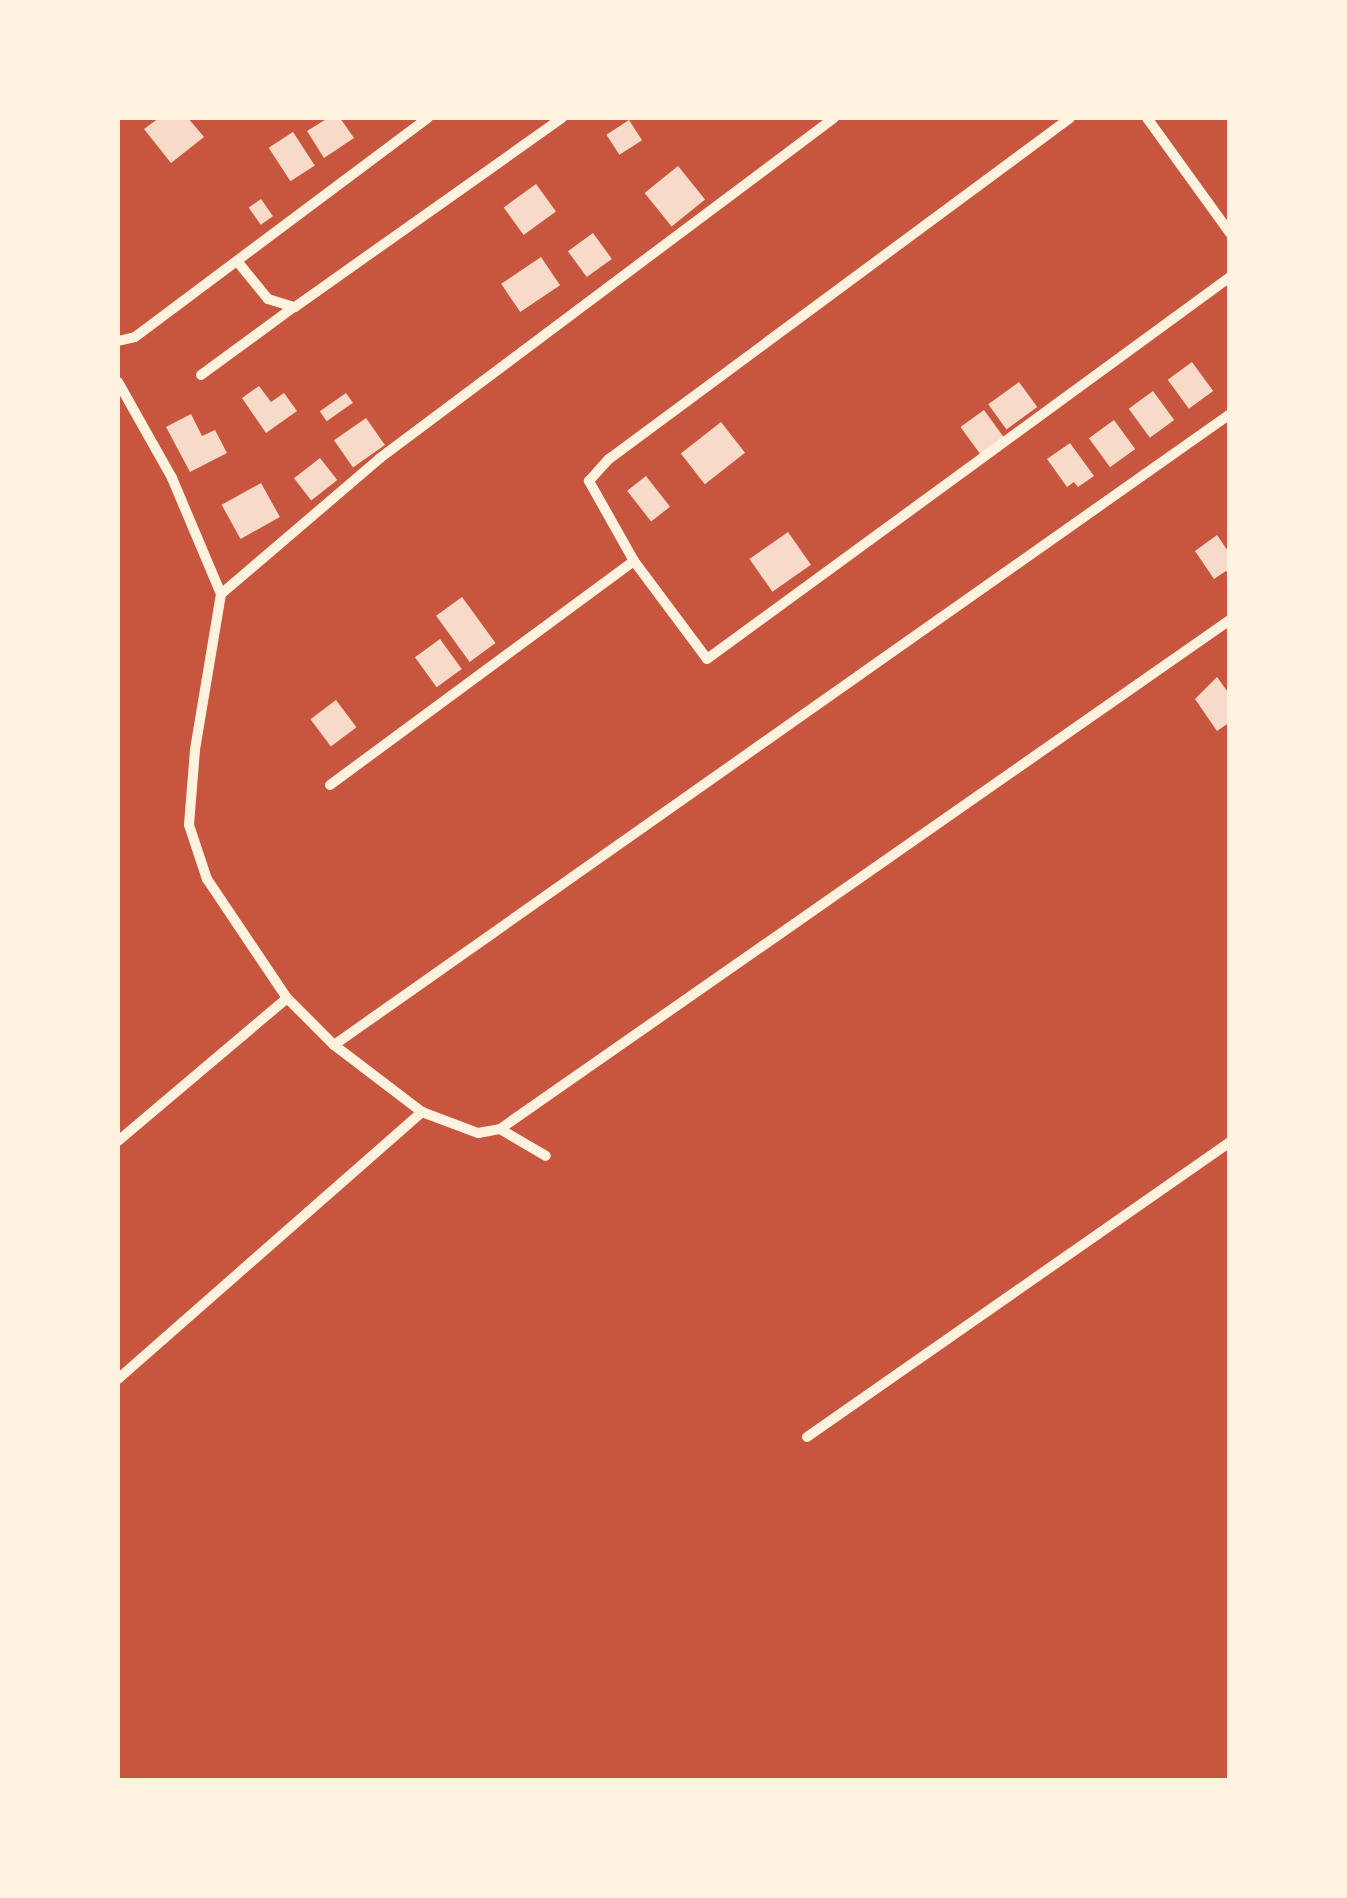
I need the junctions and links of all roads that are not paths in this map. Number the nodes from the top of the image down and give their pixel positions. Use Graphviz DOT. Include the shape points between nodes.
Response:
graph roads {
  1 [pos="428,118"];
  2 [pos="562,118"];
  3 [pos="834,118"];
  4 [pos="1070,118"];
  5 [pos="1147,118"];
  6 [pos="1230,233"];
  7 [pos="237,261"];
  8 [pos="1230,277"];
  9 [pos="295,307"];
  10 [pos="118,341"];
  11 [pos="201,375"];
  12 [pos="118,382"];
  13 [pos="1230,414"];
  14 [pos="634,561"];
  15 [pos="222,594"];
  16 [pos="1230,620"];
  17 [pos="330,785"];
  18 [pos="286,998"];
  19 [pos="334,1045"];
  20 [pos="422,1112"];
  21 [pos="500,1128"];
  22 [pos="118,1142"];
  23 [pos="1230,1142"];
  24 [pos="546,1156"];
  25 [pos="118,1378"];
  26 [pos="807,1438"];
  1 -- 7 [label="street"];
  2 -- 9 [label="street"];
  3 -- 15 [label="street" via="380,458"];
  4 -- 14 [label="street" via="609,459 590,481"];
  5 -- 6 [label="street"];
  7 -- 9 [label="street" via="268,299"];
  7 -- 10 [label="street" via="135,338"];
  8 -- 14 [label="street" via="707,660"];
  9 -- 11 [label="street"];
  12 -- 15 [label="street" via="172,478"];
  13 -- 19 [label="street"];
  14 -- 17 [label="street"];
  15 -- 18 [label="street" via="194,750 190,825 207,879"];
  16 -- 21 [label="street"];
  18 -- 19 [label="street"];
  18 -- 22 [label="street"];
  19 -- 20 [label="street"];
  20 -- 21 [label="street" via="478,1133"];
  20 -- 25 [label="street"];
  21 -- 24 [label="street"];
  23 -- 26 [label="street"];
}
